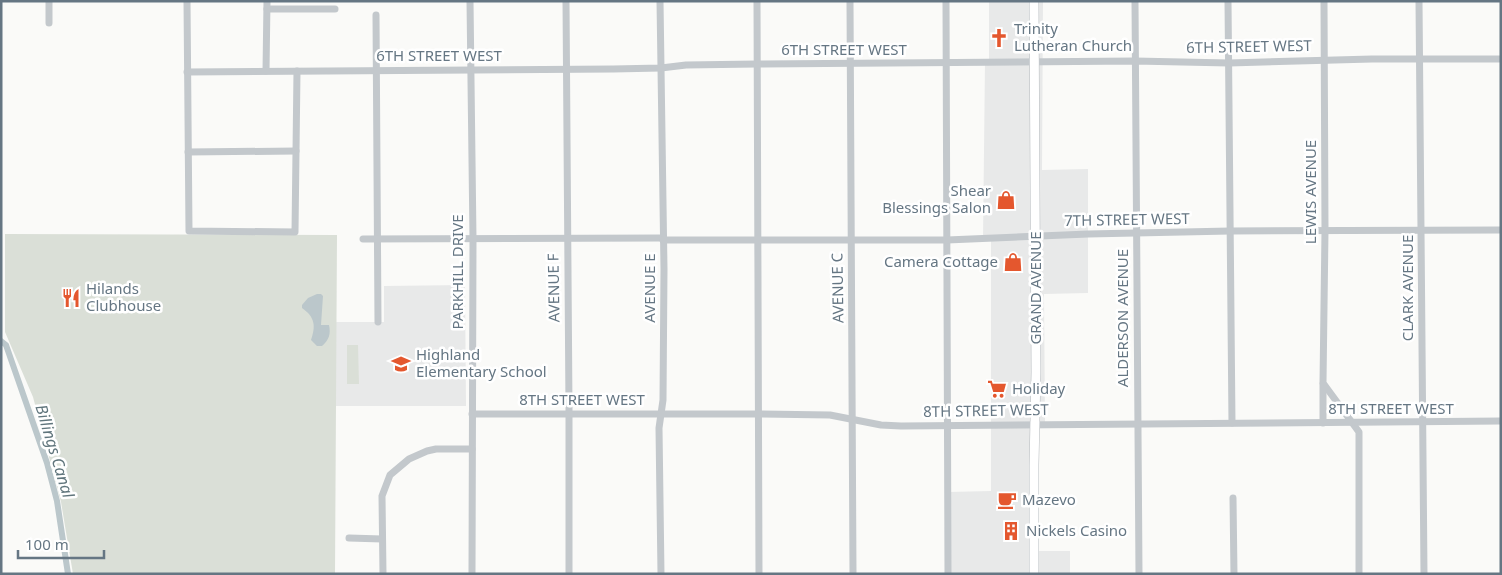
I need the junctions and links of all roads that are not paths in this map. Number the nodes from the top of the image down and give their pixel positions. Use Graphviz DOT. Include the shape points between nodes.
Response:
graph roads {
  1 [pos="49,1"];
  2 [pos="187,1"];
  3 [pos="470,1"];
  4 [pos="566,1"];
  5 [pos="660,1"];
  6 [pos="757,1"];
  7 [pos="850,1"];
  8 [pos="946,1"];
  9 [pos="1034,1"];
  10 [pos="1135,1"];
  11 [pos="1228,1"];
  12 [pos="1324,1"];
  13 [pos="1420,1"];
  14 [pos="267,5"];
  15 [pos="335,9"];
  16 [pos="376,15"];
  17 [pos="49,23"];
  18 [pos="1420,58"];
  19 [pos="1501,59"];
  20 [pos="1324,60"];
  21 [pos="1136,61"];
  22 [pos="1035,62"];
  23 [pos="852,63"];
  24 [pos="946,63"];
  25 [pos="1229,63"];
  26 [pos="757,64"];
  27 [pos="661,68"];
  28 [pos="566,69"];
  29 [pos="376,70"];
  30 [pos="471,70"];
  31 [pos="266,71"];
  32 [pos="297,71"];
  33 [pos="187,72"];
  34 [pos="296,151"];
  35 [pos="188,152"];
  36 [pos="1421,230"];
  37 [pos="1501,230"];
  38 [pos="1230,231"];
  39 [pos="1325,231"];
  40 [pos="1136,234"];
  41 [pos="1035,237"];
  42 [pos="567,238"];
  43 [pos="363,239"];
  44 [pos="377,239"];
  45 [pos="472,239"];
  46 [pos="663,239"];
  47 [pos="758,240"];
  48 [pos="947,240"];
  49 [pos="851,241"];
  50 [pos="378,322"];
  51 [pos="1323,383"];
  52 [pos="472,414"];
  53 [pos="569,414"];
  54 [pos="661,414"];
  55 [pos="758,414"];
  56 [pos="853,419"];
  57 [pos="1423,421"];
  58 [pos="1352,422"];
  59 [pos="1501,422"];
  60 [pos="1232,423"];
  61 [pos="1323,423"];
  62 [pos="1138,424"];
  63 [pos="948,426"];
  64 [pos="1035,426"];
  65 [pos="472,449"];
  66 [pos="1234,498"];
  67 [pos="349,538"];
  68 [pos="382,538"];
  69 [pos="383,574"];
  70 [pos="472,574"];
  71 [pos="569,574"];
  72 [pos="661,574"];
  73 [pos="758,574"];
  74 [pos="854,574"];
  75 [pos="948,574"];
  76 [pos="1034,574"];
  77 [pos="1139,574"];
  78 [pos="1234,574"];
  79 [pos="1359,574"];
  80 [pos="1424,574"];
  1 -- 17 [label="street"];
  2 -- 33 [label="street"];
  3 -- 30 [label="street, PARKHILL DRIVE"];
  4 -- 28 [label="street, AVENUE F"];
  5 -- 27 [label="street, AVENUE E"];
  6 -- 26 [label="street"];
  7 -- 23 [label="street, AVENUE C"];
  8 -- 24 [label="street"];
  9 -- 22 [label="main road, GRAND AVENUE"];
  10 -- 21 [label="street, ALDERSON AVENUE"];
  11 -- 25 [label="street"];
  12 -- 20 [label="street, LEWIS AVENUE"];
  13 -- 18 [label="street, CLARK AVENUE"];
  14 -- 15 [label="street"];
  14 -- 31 [label="street"];
  16 -- 29 [label="street"];
  18 -- 19 [label="street, 6TH STREET WEST"];
  18 -- 20 [label="street, 6TH STREET WEST"];
  18 -- 36 [label="street, CLARK AVENUE"];
  20 -- 25 [label="street, 6TH STREET WEST"];
  20 -- 39 [label="street, LEWIS AVENUE"];
  21 -- 22 [label="street, 6TH STREET WEST"];
  21 -- 25 [label="street, 6TH STREET WEST"];
  21 -- 40 [label="street, ALDERSON AVENUE"];
  22 -- 24 [label="street, 6TH STREET WEST"];
  22 -- 41 [label="main road, GRAND AVENUE"];
  23 -- 24 [label="street, 6TH STREET WEST"];
  23 -- 26 [label="street, 6TH STREET WEST"];
  23 -- 49 [label="street, AVENUE C"];
  24 -- 48 [label="street"];
  25 -- 38 [label="street"];
  26 -- 27 [label="street, 6TH STREET WEST"];
  26 -- 47 [label="street"];
  27 -- 28 [label="street, 6TH STREET WEST"];
  27 -- 46 [label="street, AVENUE E"];
  28 -- 30 [label="street, 6TH STREET WEST"];
  28 -- 42 [label="street, AVENUE F"];
  29 -- 30 [label="street, 6TH STREET WEST"];
  29 -- 32 [label="street, 6TH STREET WEST"];
  29 -- 44 [label="street"];
  30 -- 45 [label="street, PARKHILL DRIVE"];
  31 -- 32 [label="street, 6TH STREET WEST"];
  31 -- 33 [label="street, 6TH STREET WEST"];
  32 -- 34 [label="street"];
  33 -- 35 [label="street"];
  34 -- 35 [label="street"];
  34 -- 35 [label="street" via="295,232 189,231"];
  36 -- 37 [label="street, 7TH STREET WEST"];
  36 -- 39 [label="street, 7TH STREET WEST"];
  36 -- 57 [label="street, CLARK AVENUE"];
  38 -- 39 [label="street, 7TH STREET WEST"];
  38 -- 40 [label="street, 7TH STREET WEST"];
  38 -- 60 [label="street"];
  39 -- 51 [label="street, LEWIS AVENUE"];
  40 -- 41 [label="street, 7TH STREET WEST"];
  40 -- 62 [label="street, ALDERSON AVENUE"];
  41 -- 48 [label="street, 7TH STREET WEST"];
  41 -- 64 [label="main road, GRAND AVENUE"];
  42 -- 45 [label="street, 7TH STREET WEST"];
  42 -- 46 [label="street, 7TH STREET WEST"];
  42 -- 53 [label="street, AVENUE F"];
  43 -- 44 [label="street, 7TH STREET WEST"];
  44 -- 45 [label="street, 7TH STREET WEST"];
  44 -- 50 [label="street"];
  45 -- 52 [label="street, PARKHILL DRIVE"];
  46 -- 47 [label="street, 7TH STREET WEST"];
  46 -- 54 [label="street, AVENUE E"];
  47 -- 49 [label="street, 7TH STREET WEST"];
  47 -- 55 [label="street"];
  48 -- 49 [label="street, 7TH STREET WEST"];
  48 -- 63 [label="street"];
  49 -- 56 [label="street, AVENUE C"];
  51 -- 58 [label="street"];
  51 -- 61 [label="street, LEWIS AVENUE"];
  52 -- 53 [label="street, 8TH STREET WEST"];
  52 -- 65 [label="street, PARKHILL DRIVE"];
  53 -- 54 [label="street, 8TH STREET WEST"];
  53 -- 71 [label="street, AVENUE F"];
  54 -- 55 [label="street, 8TH STREET WEST"];
  54 -- 72 [label="street, AVENUE E"];
  55 -- 56 [label="street, 8TH STREET WEST" via="830,415"];
  55 -- 73 [label="street"];
  56 -- 63 [label="street, 8TH STREET WEST" via="881,425"];
  56 -- 74 [label="street, AVENUE C"];
  57 -- 58 [label="street, 8TH STREET WEST"];
  57 -- 59 [label="street, 8TH STREET WEST"];
  57 -- 80 [label="street, CLARK AVENUE"];
  58 -- 61 [label="street, 8TH STREET WEST"];
  58 -- 79 [label="street" via="1359,432"];
  60 -- 61 [label="street, 8TH STREET WEST"];
  60 -- 62 [label="street, 8TH STREET WEST"];
  62 -- 64 [label="street, 8TH STREET WEST"];
  62 -- 77 [label="street, ALDERSON AVENUE"];
  63 -- 64 [label="street, 8TH STREET WEST"];
  63 -- 75 [label="street"];
  64 -- 76 [label="main road, GRAND AVENUE"];
  65 -- 68 [label="street" via="428,450 409,459 390,476 382,496"];
  65 -- 70 [label="street, PARKHILL DRIVE"];
  66 -- 78 [label="street"];
  67 -- 68 [label="street"];
  68 -- 69 [label="street"];
}
